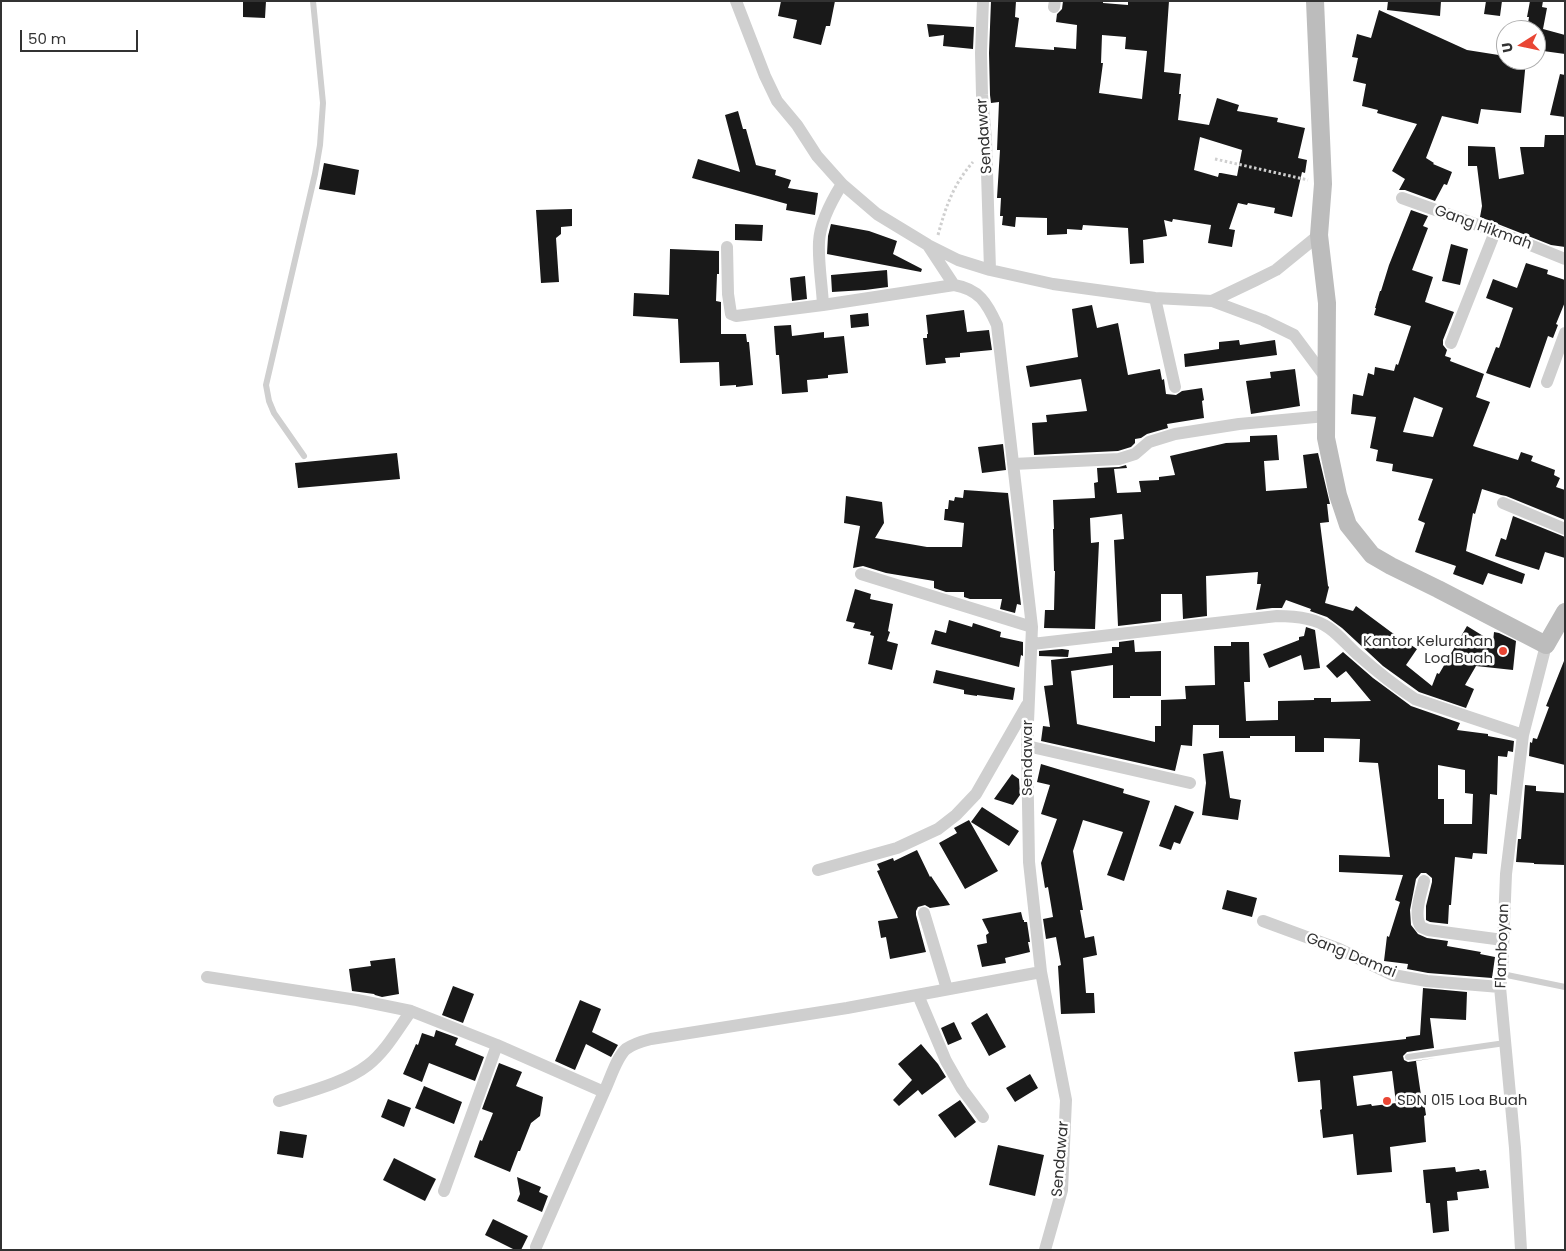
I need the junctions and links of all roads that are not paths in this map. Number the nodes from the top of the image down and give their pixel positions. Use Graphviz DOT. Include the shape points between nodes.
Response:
graph roads {
  1 [pos="313,1"];
  2 [pos="736,1"];
  3 [pos="983,1"];
  4 [pos="1315,1"];
  5 [pos="842,184"];
  6 [pos="1402,198"];
  7 [pos="1495,232"];
  8 [pos="1319,235"];
  9 [pos="727,247"];
  10 [pos="932,247"];
  11 [pos="1565,259"];
  12 [pos="990,270"];
  13 [pos="954,285"];
  14 [pos="1155,298"];
  15 [pos="1212,301"];
  16 [pos="823,305"];
  17 [pos="1565,333"];
  18 [pos="1451,343"];
  19 [pos="1326,378"];
  20 [pos="1547,382"];
  21 [pos="1175,387"];
  22 [pos="1326,416"];
  23 [pos="304,456"];
  24 [pos="1013,464"];
  25 [pos="1502,503"];
  26 [pos="1565,529"];
  27 [pos="861,574"];
  28 [pos="1565,612"];
  29 [pos="1032,627"];
  30 [pos="1032,644"];
  31 [pos="1546,645"];
  32 [pos="1029,703"];
  33 [pos="1523,735"];
  34 [pos="1027,746"];
  35 [pos="1190,783"];
  36 [pos="818,870"];
  37 [pos="1424,881"];
  38 [pos="924,913"];
  39 [pos="1263,921"];
  40 [pos="1503,940"];
  41 [pos="1041,972"];
  42 [pos="207,977"];
  43 [pos="1501,981"];
  44 [pos="1565,987"];
  45 [pos="947,989"];
  46 [pos="918,995"];
  47 [pos="411,1011"];
  48 [pos="1506,1043"];
  49 [pos="497,1046"];
  50 [pos="1408,1057"];
  51 [pos="604,1092"];
  52 [pos="279,1101"];
  53 [pos="983,1117"];
  54 [pos="444,1192"];
  55 [pos="536,1247"];
  56 [pos="1045,1250"];
  57 [pos="1521,1250"];
  1 -- 23 [label="lane" via="323,103 320,145 266,385 274,413"];
  2 -- 5 [label="street" via="777,101"];
  3 -- 12 [label="street, Sendawar" via="982,95"];
  4 -- 8 [label="main road" via="1323,184"];
  5 -- 10 [label="street" via="877,214"];
  5 -- 16 [label="street" via="825,218 819,241"];
  6 -- 7 [label="street, Gang Hikmah"];
  7 -- 11 [label="street, Gang Hikmah"];
  7 -- 18 [label="street"];
  8 -- 15 [label="street" via="1276,270"];
  8 -- 19 [label="main road" via="1327,304"];
  9 -- 16 [label="street" via="728,294 732,314"];
  10 -- 12 [label="street" via="958,260"];
  10 -- 13 [label="street"];
  12 -- 14 [label="street" via="1053,284"];
  13 -- 16 [label="street"];
  13 -- 24 [label="street, Sendawar" via="969,288 981,296 997,325"];
  14 -- 15 [label="street"];
  14 -- 21 [label="street"];
  15 -- 19 [label="street" via="1294,335"];
  17 -- 20 [label="street"];
  19 -- 22 [label="main road"];
  22 -- 24 [label="street" via="1175,434 1149,442 1138,452 1119,459"];
  22 -- 31 [label="main road" via="1326,438 1338,495 1348,524 1372,555"];
  24 -- 29 [label="street, Sendawar"];
  25 -- 26 [label="street"];
  27 -- 29 [label="street"];
  28 -- 31 [label="main road"];
  29 -- 30 [label="street, Sendawar"];
  30 -- 32 [label="street, Sendawar"];
  30 -- 33 [label="street" via="1277,616 1297,617 1329,628 1415,699"];
  31 -- 33 [label="street, Flamboyan"];
  32 -- 34 [label="street, Sendawar"];
  32 -- 36 [label="street" via="976,794 956,815 938,829 897,848"];
  33 -- 40 [label="street, Flamboyan" via="1506,874"];
  34 -- 35 [label="street"];
  34 -- 41 [label="street, Sendawar" via="1029,862"];
  37 -- 40 [label="street" via="1418,914 1421,927"];
  38 -- 45 [label="street"];
  39 -- 43 [label="street, Gang Damai" via="1339,949 1393,975 1427,981"];
  40 -- 43 [label="street, Flamboyan"];
  41 -- 45 [label="street"];
  41 -- 56 [label="street, Sendawar" via="1066,1100 1062,1190"];
  42 -- 47 [label="street"];
  43 -- 44 [label="lane"];
  43 -- 48 [label="street, Flamboyan"];
  45 -- 46 [label="street"];
  46 -- 51 [label="street" via="651,1038 626,1049"];
  46 -- 53 [label="street" via="946,1061"];
  47 -- 49 [label="street"];
  47 -- 52 [label="street" via="382,1052 368,1065 335,1082"];
  48 -- 50 [label="lane"];
  48 -- 57 [label="street, Flamboyan"];
  49 -- 51 [label="street"];
  49 -- 54 [label="street"];
  51 -- 55 [label="street"];
}
